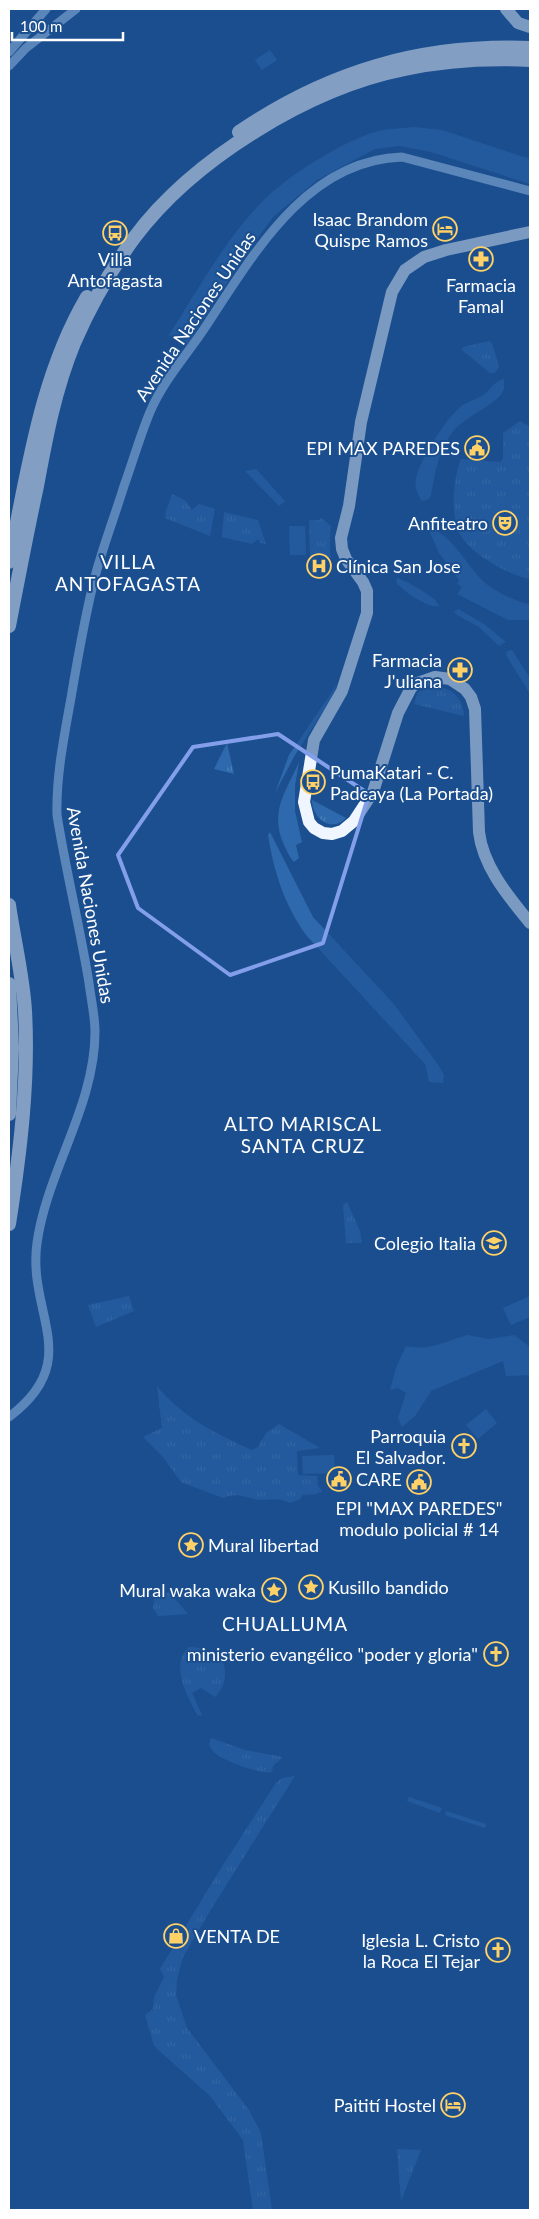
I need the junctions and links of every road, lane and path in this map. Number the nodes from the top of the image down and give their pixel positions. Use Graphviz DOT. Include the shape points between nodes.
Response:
graph roads {
  1 [pos="46,9"];
  2 [pos="76,9"];
  3 [pos="506,9"];
  4 [pos="530,27"];
  5 [pos="530,48"];
  6 [pos="9,52"];
  7 [pos="530,60"];
  8 [pos="9,66"];
  9 [pos="530,191"];
  10 [pos="530,232"];
  11 [pos="9,562"];
  12 [pos="9,626"];
  13 [pos="9,905"];
  14 [pos="530,923"];
  15 [pos="9,984"];
  16 [pos="9,1114"];
  17 [pos="9,1224"];
  18 [pos="9,1417"];
  1 -- 6 [label="street"];
  2 -- 8 [label="street" via="26,48"];
  3 -- 4 [label="main road" via="518,22"];
  5 -- 11 [label="highway" via="463,50 402,58 332,80 269,111 224,142 154,204 128,233 104,268 64,340 48,385"];
  7 -- 12 [label="highway" via="463,60 427,65 374,76 336,89 275,119 228,149 183,186 141,230 111,272 88,313 58,387"];
  9 -- 18 [label="street, Avenida Naciones Unidas" via="402,157 386,157 371,162 327,182 302,199 261,245 166,383 151,411 93,588 60,765 57,815 86,966 95,1029 94,1053 37,1242 36,1259 49,1364 38,1388"];
  10 -- 14 [label="main road" via="424,257 405,270 392,292 361,422 342,538 346,559 367,591 367,613 342,691 314,740 304,802 314,828 332,834 348,828 373,792 396,718 410,688 426,679 450,679 465,688 475,709 479,832 484,851 492,871"];
  13 -- 17 [label="highway" via="25,1010 26,1051"];
  15 -- 16 [label="highway" via="12,1048"];
}
